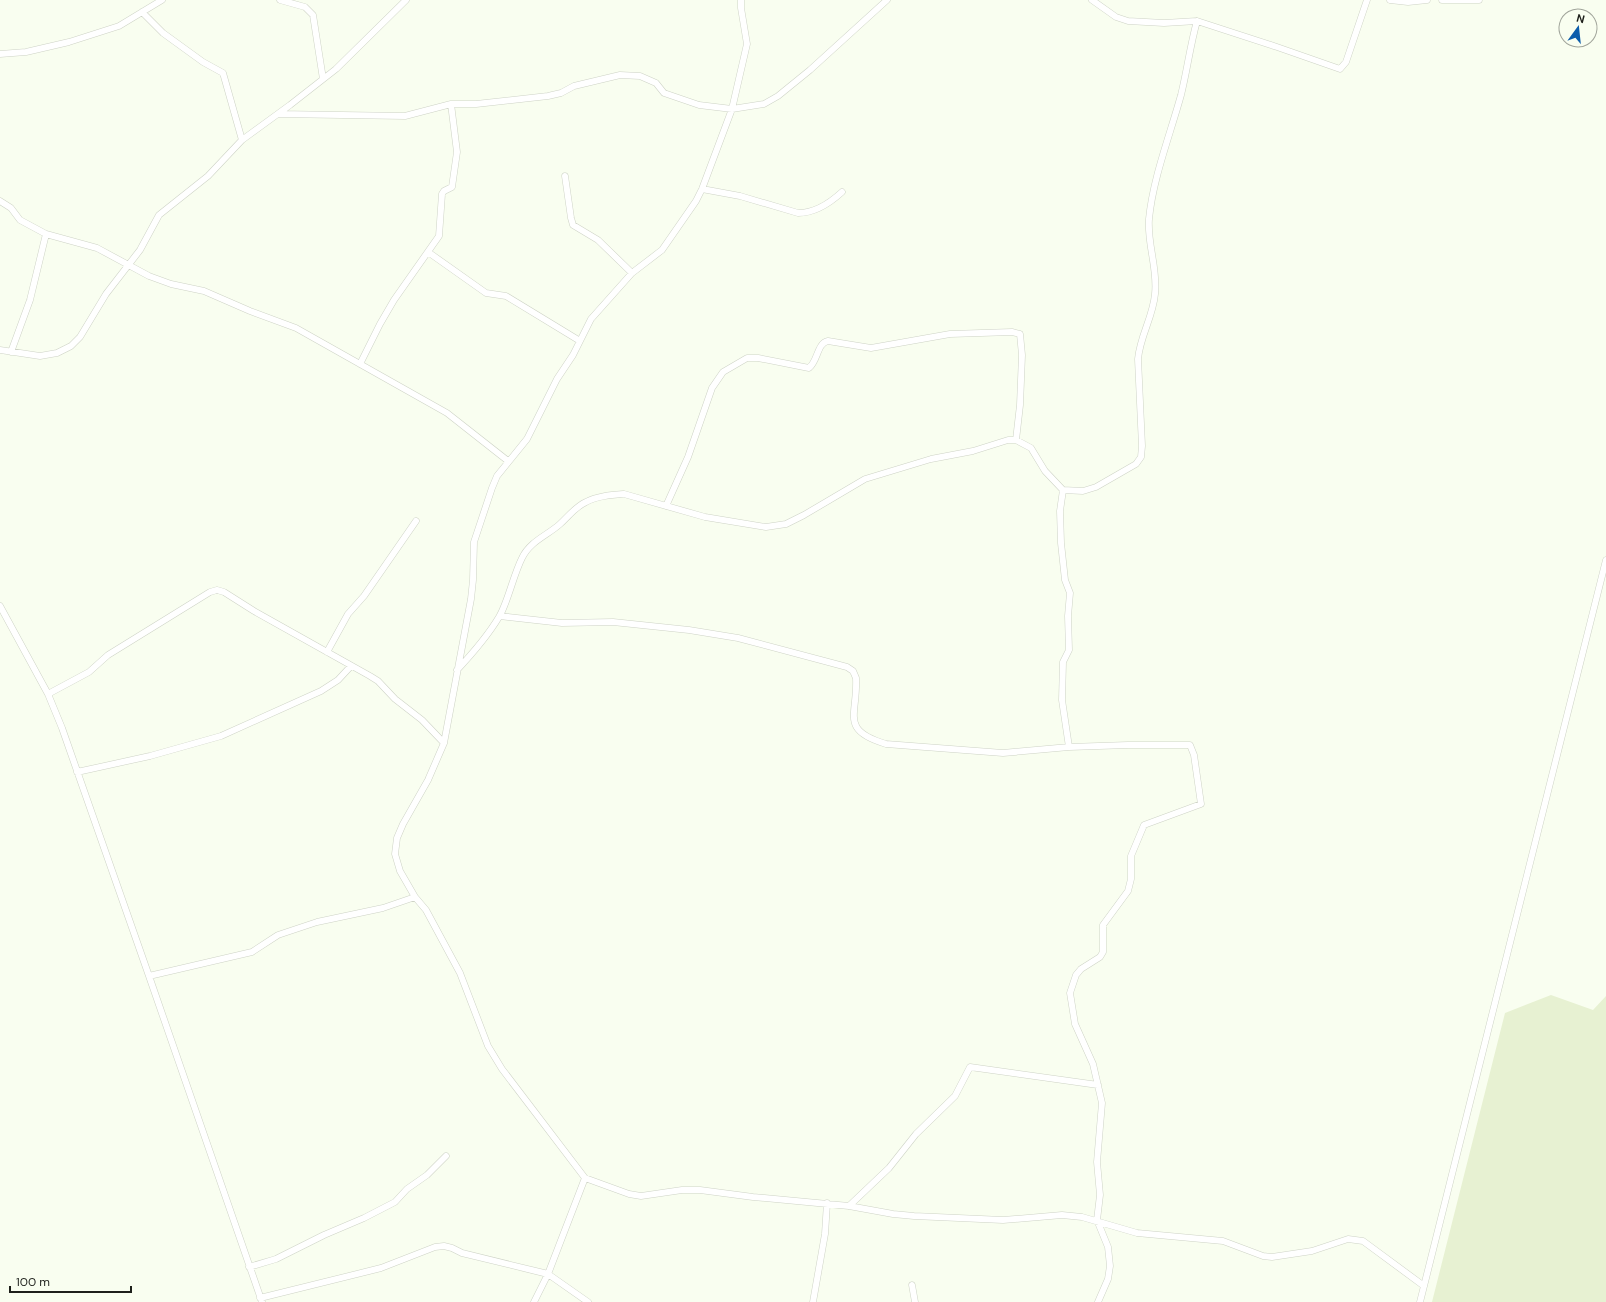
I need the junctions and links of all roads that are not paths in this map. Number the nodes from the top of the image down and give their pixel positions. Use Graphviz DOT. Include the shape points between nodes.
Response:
graph roads {
  1 [pos="162,0"];
  2 [pos="280,0"];
  3 [pos="406,0"];
  4 [pos="741,0"];
  5 [pos="887,0"];
  6 [pos="1092,0"];
  7 [pos="1367,0"];
  8 [pos="1390,0"];
  9 [pos="1427,0"];
  10 [pos="1442,0"];
  11 [pos="1479,0"];
  12 [pos="153,2"];
  13 [pos="142,12"];
  14 [pos="1197,21"];
  15 [pos="0,54"];
  16 [pos="323,79"];
  17 [pos="452,104"];
  18 [pos="732,109"];
  19 [pos="278,114"];
  20 [pos="242,140"];
  21 [pos="565,176"];
  22 [pos="702,189"];
  23 [pos="842,192"];
  24 [pos="0,201"];
  25 [pos="46,234"];
  26 [pos="428,252"];
  27 [pos="127,265"];
  28 [pos="632,273"];
  29 [pos="580,341"];
  30 [pos="0,350"];
  31 [pos="10,352"];
  32 [pos="360,364"];
  33 [pos="1016,440"];
  34 [pos="508,461"];
  35 [pos="1063,490"];
  36 [pos="666,506"];
  37 [pos="416,521"];
  38 [pos="1606,560"];
  39 [pos="0,606"];
  40 [pos="500,616"];
  41 [pos="327,652"];
  42 [pos="351,666"];
  43 [pos="457,670"];
  44 [pos="48,694"];
  45 [pos="444,743"];
  46 [pos="1069,747"];
  47 [pos="77,772"];
  48 [pos="415,897"];
  49 [pos="149,976"];
  50 [pos="1098,1085"];
  51 [pos="446,1156"];
  52 [pos="586,1178"];
  53 [pos="827,1203"];
  54 [pos="849,1206"];
  55 [pos="1097,1220"];
  56 [pos="249,1267"];
  57 [pos="548,1274"];
  58 [pos="912,1285"];
  59 [pos="1424,1286"];
  60 [pos="261,1300"];
  61 [pos="534,1302"];
  62 [pos="588,1302"];
  63 [pos="813,1302"];
  64 [pos="915,1302"];
  65 [pos="1098,1302"];
  66 [pos="1420,1302"];
  1 -- 12 [label="street"];
  2 -- 16 [label="street" via="305,7 313,15"];
  3 -- 16 [label="street" via="365,42"];
  4 -- 18 [label="street" via="740,8 747,44"];
  5 -- 18 [label="street" via="778,96 764,104"];
  6 -- 14 [label="street" via="1128,22"];
  7 -- 14 [label="street" via="1346,62 1340,69"];
  8 -- 9 [label="street"];
  10 -- 11 [label="street"];
  12 -- 13 [label="street"];
  13 -- 15 [label="street" via="119,26 69,42 26,52"];
  13 -- 20 [label="street" via="163,33 223,73"];
  14 -- 35 [label="street" via="1149,218 1155,294 1138,359 1141,457 1136,464 1096,487"];
  16 -- 19 [label="street"];
  17 -- 18 [label="street" via="548,96 574,86 620,75 640,76 656,83 664,93 699,105"];
  17 -- 19 [label="street" via="405,116"];
  17 -- 26 [label="street" via="456,142 455,169 452,187 442,194 441,232"];
  18 -- 22 [label="street"];
  19 -- 20 [label="street"];
  20 -- 27 [label="street" via="208,176 159,215 140,250"];
  21 -- 28 [label="street" via="573,225 598,240"];
  22 -- 23 [label="street" via="740,196 798,213 817,210"];
  22 -- 28 [label="street" via="662,250"];
  24 -- 25 [label="street" via="11,208 20,220"];
  25 -- 27 [label="street" via="97,248"];
  25 -- 31 [label="street" via="30,300"];
  26 -- 29 [label="street" via="486,293 506,296"];
  26 -- 32 [label="street" via="391,306"];
  27 -- 31 [label="street" via="80,337 71,346 57,353 40,356"];
  27 -- 32 [label="street" via="171,284 204,291 250,312 296,328"];
  28 -- 29 [label="street" via="591,319"];
  29 -- 34 [label="street" via="557,379 527,439"];
  30 -- 31 [label="street"];
  32 -- 34 [label="street" via="447,413"];
  33 -- 35 [label="street" via="1031,448 1045,470"];
  33 -- 36 [label="street" via="931,459 865,479 786,524 766,527 743,525"];
  33 -- 36 [label="street" via="1022,355 1020,334 950,334 871,348 828,340 824,342 809,368 747,358 723,372 712,388 688,457"];
  34 -- 43 [label="street" via="492,488 474,542 473,580"];
  35 -- 46 [label="street" via="1060,529 1063,565 1070,593 1069,650 1063,662 1062,700"];
  36 -- 40 [label="street" via="624,494 587,501 577,507 560,524 533,543 523,556 512,579"];
  37 -- 41 [label="street" via="364,596 348,614"];
  38 -- 59 [label="street"];
  39 -- 44 [label="street"];
  40 -- 43 [label="street"];
  40 -- 46 [label="street" via="562,623 613,622 689,630 738,638 847,667 853,671 856,678 854,723 859,732 886,744 985,753"];
  41 -- 42 [label="street"];
  41 -- 44 [label="street" via="217,590 108,655 79,678"];
  42 -- 45 [label="street" via="378,681"];
  42 -- 47 [label="street" via="338,680 321,691 221,736 150,756"];
  43 -- 45 [label="street"];
  44 -- 47 [label="street"];
  45 -- 48 [label="street" via="428,780 397,838 396,854 400,871"];
  46 -- 50 [label="street" via="1146,744 1190,746 1194,755 1201,800 1198,806 1144,825 1131,856 1128,892 1103,925 1103,952 1100,957 1081,969 1073,982 1070,993 1073,1016 1093,1064"];
  47 -- 49 [label="street"];
  48 -- 49 [label="street" via="383,908 317,922 278,935 252,952"];
  48 -- 52 [label="street" via="426,910 460,973 480,1027 502,1069"];
  49 -- 56 [label="street"];
  50 -- 54 [label="street" via="970,1067 955,1096 916,1134 889,1168"];
  50 -- 55 [label="street" via="1102,1116 1097,1162 1100,1195"];
  51 -- 56 [label="street" via="395,1202 276,1259"];
  52 -- 53 [label="street" via="641,1196 700,1190"];
  52 -- 57 [label="street"];
  53 -- 54 [label="street"];
  53 -- 63 [label="street" via="825,1234"];
  54 -- 55 [label="street" via="892,1214 960,1219 1003,1220 1062,1216"];
  55 -- 59 [label="street" via="1137,1233 1223,1241 1272,1257 1312,1251 1355,1239 1363,1241"];
  55 -- 65 [label="street" via="1108,1247 1110,1266"];
  56 -- 60 [label="street"];
  57 -- 60 [label="street" via="469,1255 444,1246 435,1247 381,1268 325,1280"];
  57 -- 61 [label="street"];
  57 -- 62 [label="street"];
  58 -- 64 [label="street"];
  59 -- 66 [label="street"];
}
